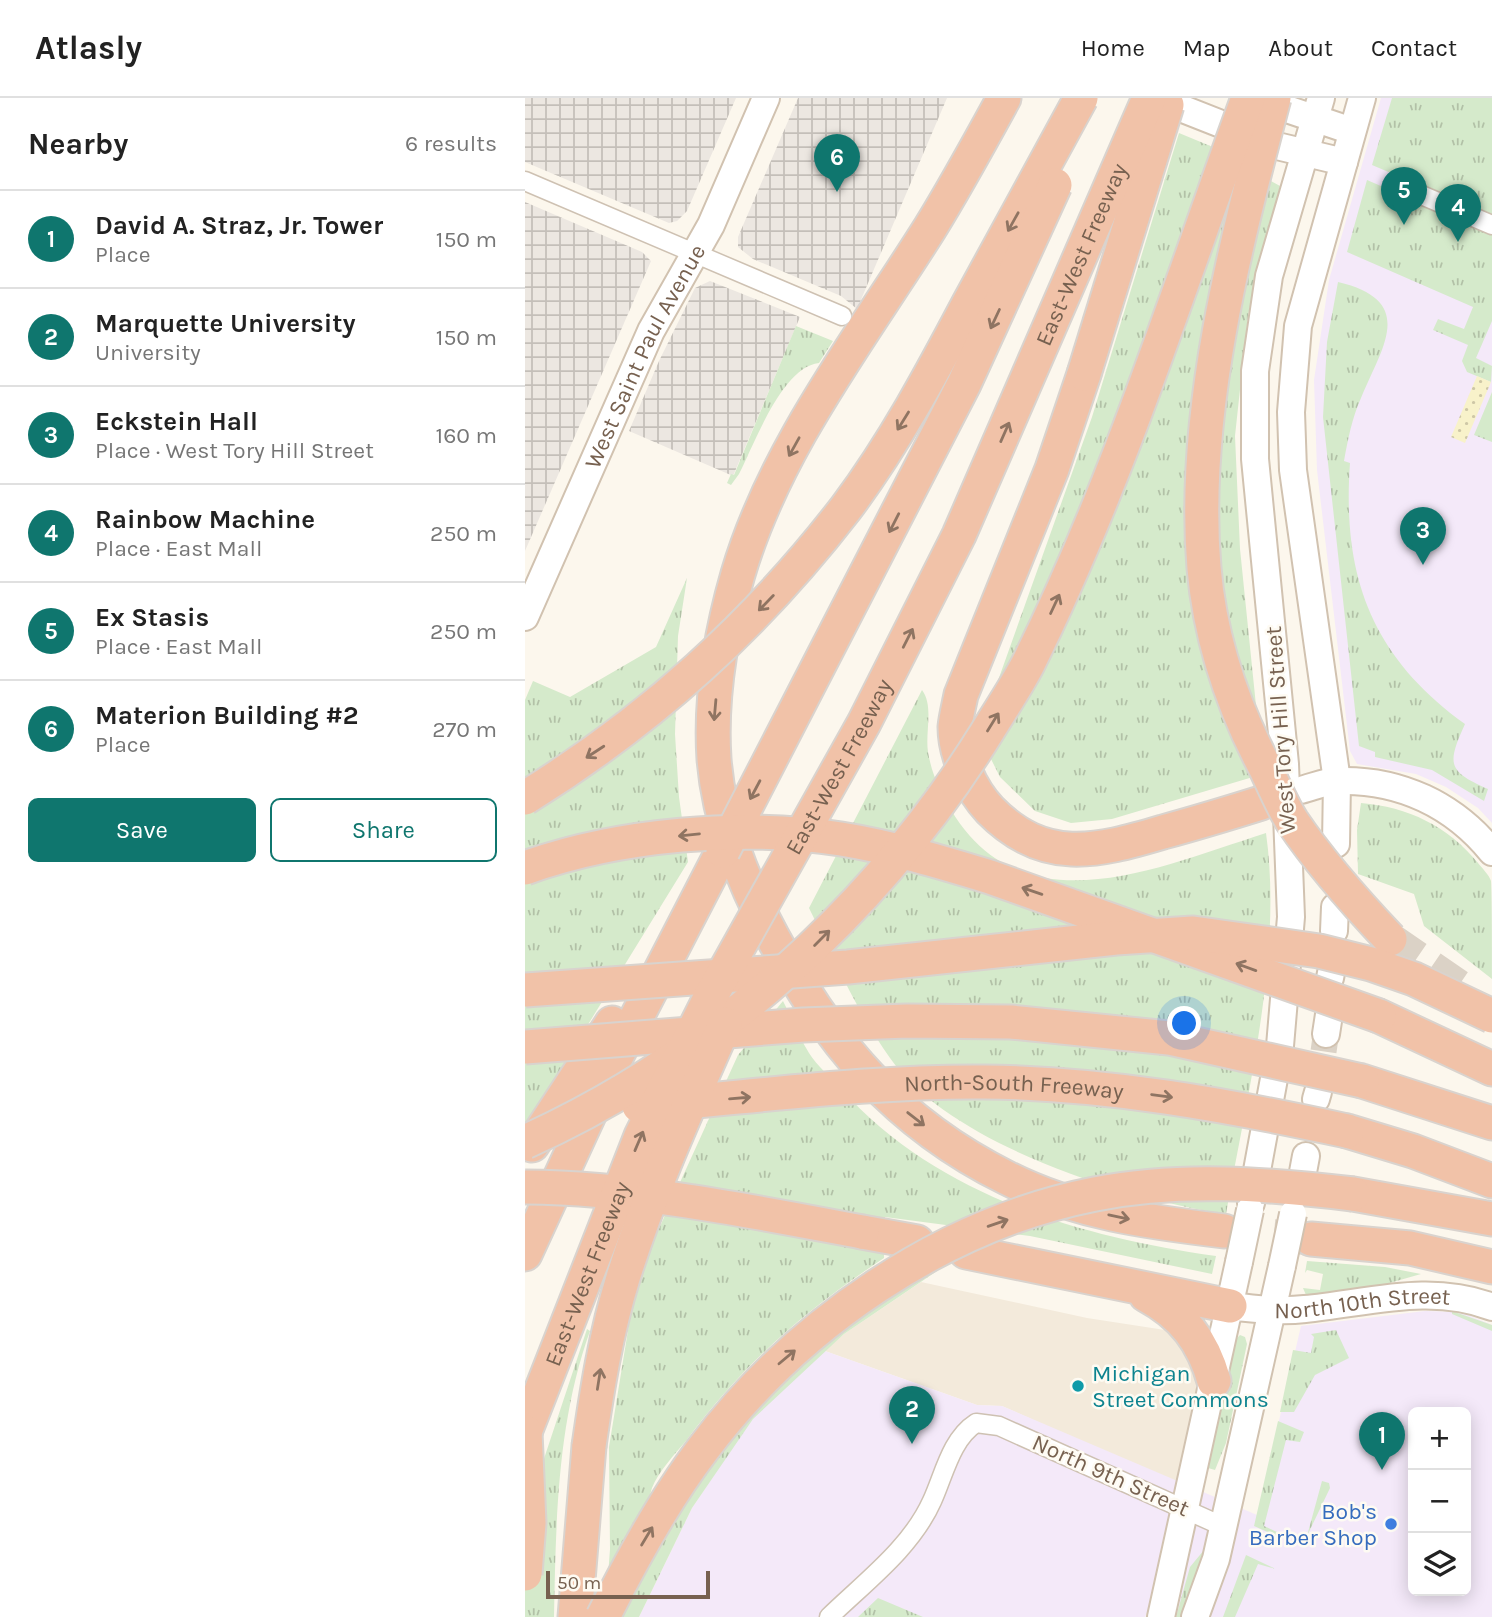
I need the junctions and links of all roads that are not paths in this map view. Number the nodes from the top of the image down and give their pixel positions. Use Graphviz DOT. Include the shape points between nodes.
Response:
graph roads {
  1 [pos="766,98"];
  2 [pos="1004,98"];
  3 [pos="1081,98"];
  4 [pos="1088,98"];
  5 [pos="1149,98"];
  6 [pos="1156,98"];
  7 [pos="1170,98"];
  8 [pos="1248,98"];
  9 [pos="1254,98"];
  10 [pos="1273,98"];
  11 [pos="1362,98"];
  12 [pos="1318,109"];
  13 [pos="1352,131"];
  14 [pos="1303,154"];
  15 [pos="1344,162"];
  16 [pos="525,181"];
  17 [pos="1419,194"];
  18 [pos="1492,225"];
  19 [pos="694,253"];
  20 [pos="842,316"];
  21 [pos="525,617"];
  22 [pos="864,723"];
  23 [pos="1337,781"];
  24 [pos="1301,790"];
  25 [pos="525,798"];
  26 [pos="1261,803"];
  27 [pos="1336,844"];
  28 [pos="1492,852"];
  29 [pos="720,856"];
  30 [pos="525,868"];
  31 [pos="1390,939"];
  32 [pos="525,990"];
  33 [pos="1492,1016"];
  34 [pos="525,1047"];
  35 [pos="1492,1069"];
  36 [pos="525,1116"];
  37 [pos="1492,1124"];
  38 [pos="525,1142"];
  39 [pos="525,1156"];
  40 [pos="1492,1181"];
  41 [pos="525,1186"];
  42 [pos="1300,1218"];
  43 [pos="1492,1219"];
  44 [pos="1224,1231"];
  45 [pos="917,1242"];
  46 [pos="966,1252"];
  47 [pos="525,1254"];
  48 [pos="1492,1267"];
  49 [pos="1129,1286"];
  50 [pos="1230,1306"];
  51 [pos="1492,1307"];
  52 [pos="1270,1311"];
  53 [pos="1214,1381"];
  54 [pos="525,1432"];
  55 [pos="1186,1508"];
  56 [pos="1222,1526"];
  57 [pos="525,1574"];
  58 [pos="575,1617"];
  59 [pos="603,1617"];
  60 [pos="829,1617"];
  61 [pos="1161,1617"];
  62 [pos="1195,1617"];
  1 -- 19 [label="street, West Saint Paul Avenue" via="711,225"];
  2 -- 44 [label="highway, one-way" via="932,226 828,388 761,511 739,572 718,668 714,760 719,793 742,874 800,988 828,1031 901,1108 951,1147 1008,1179 1096,1212"];
  3 -- 25 [label="highway, one-way, bridge" via="913,405 838,517 781,587 682,685 609,743"];
  4 -- 29 [label="highway, one-way, bridge" via="1030,243 964,384"];
  22 -- 5 [label="highway, East-West Freeway, one-way, bridge" via="959,535"];
  6 -- 14 [label="street"];
  7 -- 26 [label="highway, bridge" via="1052,469 961,695 955,727 963,765 979,799 1003,824 1031,841 1062,850 1091,851 1124,844"];
  38 -- 8 [label="highway, one-way, bridge" via="639,1082 744,1006 880,878 949,789 1027,666 1079,552"];
  9 -- 12 [label="street"];
  10 -- 31 [label="highway, bridge" via="1229,278 1212,385 1201,497 1204,568 1222,658 1245,729 1291,819 1342,889"];
  11 -- 13 [label="street, West Tory Hill Street"];
  12 -- 13 [label="street"];
  12 -- 14 [label="street, West Tory Hill Street"];
  13 -- 15 [label="street, West Tory Hill Street"];
  14 -- 15 [label="street"];
  14 -- 50 [label="street, West Tory Hill Street, bridge" via="1265,296 1255,371 1255,459 1285,764 1291,917 1280,1046"];
  15 -- 23 [label="street, West Tory Hill Street" via="1298,326 1291,412 1293,470"];
  16 -- 19 [label="street"];
  17 -- 18 [label="street"];
  19 -- 20 [label="street"];
  19 -- 21 [label="street, West Saint Paul Avenue" via="651,331"];
  54 -- 22 [label="highway, East-West Freeway, one-way, bridge" via="641,1136 711,996"];
  58 -- 22 [label="highway, one-way, bridge" via="589,1446 602,1362 622,1280 642,1220 754,957"];
  23 -- 24 [label="street"];
  23 -- 27 [label="street, West Tory Hill Street"];
  23 -- 28 [label="street" via="1387,786 1426,797 1466,823"];
  29 -- 39 [label="highway, bridge"];
  29 -- 47 [label="highway, bridge" via="611,1067"];
  35 -- 30 [label="highway, one-way, bridge" via="1379,1016 990,877 841,839 779,833 703,834 586,851"];
  32 -- 33 [label="highway, bridge" via="848,967 1193,933 1319,950 1371,964"];
  34 -- 37 [label="highway, bridge" via="803,1025 1011,1022 1169,1038 1362,1081"];
  36 -- 40 [label="highway, North-South Freeway, one-way, bridge" via="882,1086 1043,1084 1146,1093 1347,1131"];
  41 -- 45 [label="highway, bridge" via="656,1196"];
  42 -- 48 [label="highway"];
  42 -- 52 [label="street, bridge"];
  59 -- 43 [label="highway, one-way, bridge" via="702,1449 773,1369 861,1298 980,1230 1105,1192 1216,1183 1353,1194"];
  46 -- 49 [label="highway"];
  49 -- 50 [label="highway"];
  49 -- 53 [label="highway" via="1158,1301 1193,1332"];
  50 -- 52 [label="street, North 10th Street"];
  50 -- 53 [label="street, West Tory Hill Street"];
  51 -- 52 [label="street, North 10th Street" via="1460,1296 1427,1294"];
  52 -- 56 [label="street"];
  53 -- 55 [label="street, West Tory Hill Street"];
  54 -- 57 [label="highway, bridge" via="529,1523"];
  55 -- 56 [label="street, North 9th Street"];
  55 -- 60 [label="street, North 9th Street" via="999,1426 976,1423 960,1437 931,1505 907,1541"];
  55 -- 61 [label="street, West Tory Hill Street"];
  56 -- 62 [label="street" via="1212,1577"];
}
